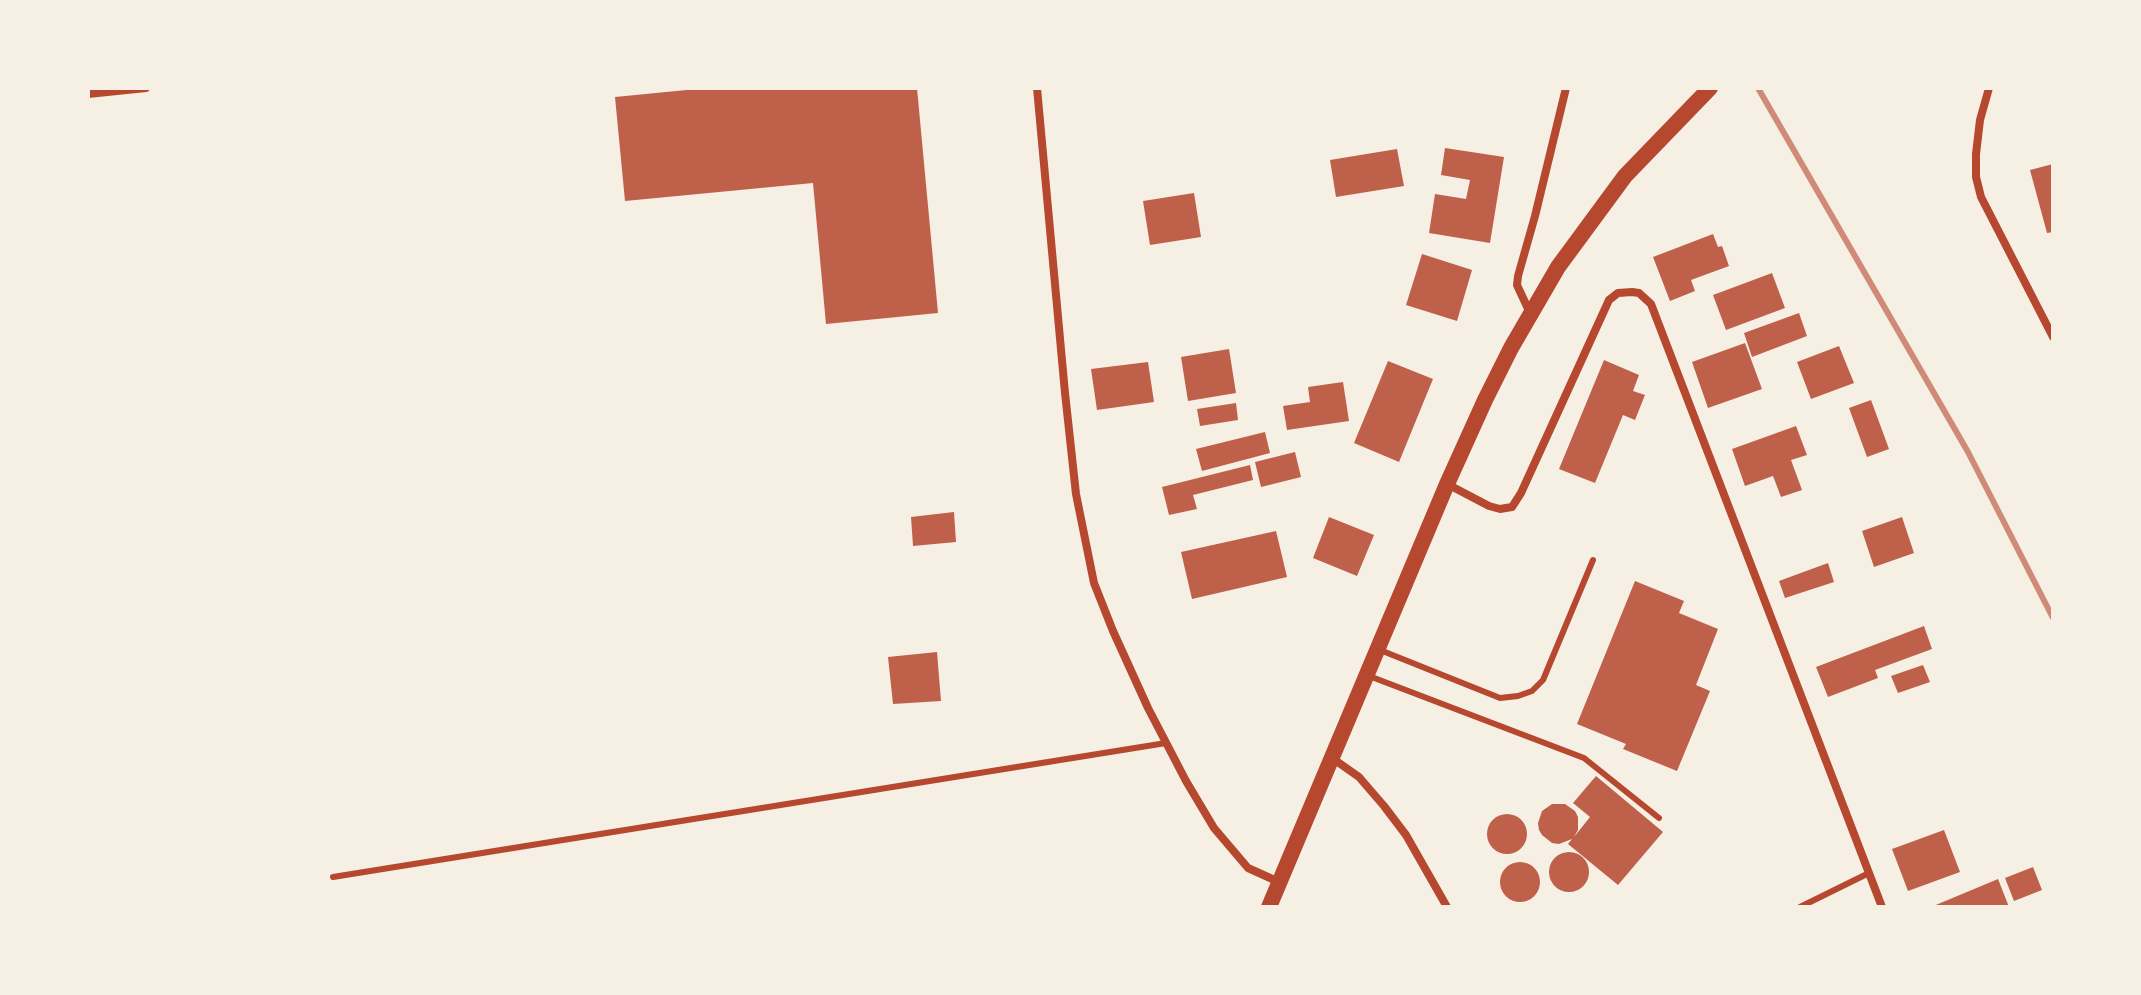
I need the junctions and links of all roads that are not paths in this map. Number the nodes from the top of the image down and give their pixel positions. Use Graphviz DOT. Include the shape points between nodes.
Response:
graph roads {
  1 [pos="146,88"];
  2 [pos="1037,88"];
  3 [pos="1566,88"];
  4 [pos="1710,88"];
  5 [pos="1989,88"];
  6 [pos="88,94"];
  7 [pos="1530,313"];
  8 [pos="2053,337"];
  9 [pos="1447,484"];
  10 [pos="1593,560"];
  11 [pos="1377,649"];
  12 [pos="1366,674"];
  13 [pos="1166,743"];
  14 [pos="1332,757"];
  15 [pos="1659,818"];
  16 [pos="1869,873"];
  17 [pos="333,877"];
  18 [pos="1279,882"];
  19 [pos="1269,907"];
  20 [pos="1447,907"];
  21 [pos="1800,907"];
  22 [pos="1882,907"];
  1 -- 6 [label="street"];
  2 -- 13 [label="street" via="1065,393 1085,542 1113,631"];
  3 -- 7 [label="street" via="1518,276"];
  4 -- 7 [label="main road" via="1625,176"];
  5 -- 8 [label="street" via="1976,154 1981,197"];
  7 -- 9 [label="main road"];
  9 -- 11 [label="main road"];
  9 -- 16 [label="street" via="1489,506 1512,507 1609,300 1624,291 1645,297 1657,315"];
  10 -- 11 [label="lane" via="1543,680 1532,691 1500,698"];
  11 -- 12 [label="main road"];
  12 -- 14 [label="main road"];
  12 -- 15 [label="lane" via="1584,758"];
  13 -- 17 [label="lane"];
  13 -- 18 [label="street" via="1222,838 1248,868"];
  14 -- 18 [label="main road"];
  14 -- 20 [label="street" via="1384,806"];
  16 -- 21 [label="lane"];
  16 -- 22 [label="street"];
  18 -- 19 [label="main road"];
}
